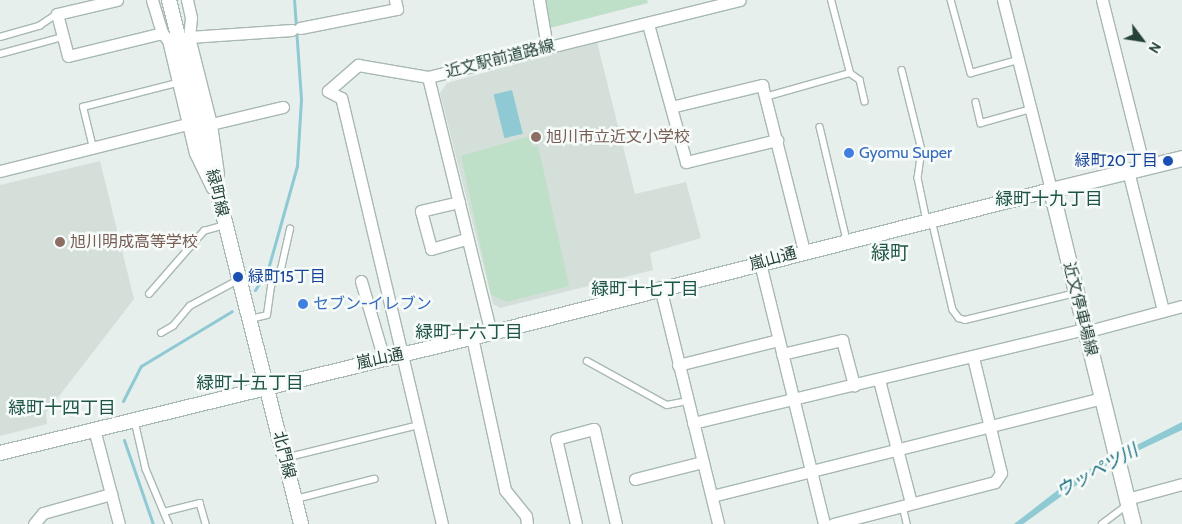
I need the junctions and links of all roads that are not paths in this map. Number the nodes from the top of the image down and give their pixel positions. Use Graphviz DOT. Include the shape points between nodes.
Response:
graph roads {
  1 [pos="117,0"];
  2 [pos="152,0"];
  3 [pos="169,0"];
  4 [pos="187,0"];
  5 [pos="395,0"];
  6 [pos="539,0"];
  7 [pos="740,0"];
  8 [pos="831,0"];
  9 [pos="951,0"];
  10 [pos="1003,0"];
  11 [pos="1102,0"];
  12 [pos="57,14"];
  13 [pos="648,24"];
  14 [pos="162,33"];
  15 [pos="0,37"];
  16 [pos="63,37"];
  17 [pos="189,37"];
  18 [pos="547,47"];
  19 [pos="0,54"];
  20 [pos="1018,60"];
  21 [pos="902,70"];
  22 [pos="850,74"];
  23 [pos="428,77"];
  24 [pos="177,83"];
  25 [pos="765,97"];
  26 [pos="865,100"];
  27 [pos="976,102"];
  28 [pos="283,107"];
  29 [pos="671,107"];
  30 [pos="1030,109"];
  31 [pos="187,124"];
  32 [pos="212,124"];
  33 [pos="820,127"];
  34 [pos="777,140"];
  35 [pos="93,148"];
  36 [pos="1182,158"];
  37 [pos="1144,167"];
  38 [pos="0,171"];
  39 [pos="1128,171"];
  40 [pos="1051,190"];
  41 [pos="218,194"];
  42 [pos="459,202"];
  43 [pos="929,220"];
  44 [pos="225,225"];
  45 [pos="290,228"];
  46 [pos="468,239"];
  47 [pos="848,240"];
  48 [pos="804,251"];
  49 [pos="760,263"];
  50 [pos="361,280"];
  51 [pos="240,287"];
  52 [pos="660,287"];
  53 [pos="1076,293"];
  54 [pos="149,294"];
  55 [pos="1182,306"];
  56 [pos="1163,310"];
  57 [pos="248,315"];
  58 [pos="1085,330"];
  59 [pos="491,332"];
  60 [pos="160,333"];
  61 [pos="472,337"];
  62 [pos="778,340"];
  63 [pos="403,354"];
  64 [pos="782,354"];
  65 [pos="973,357"];
  66 [pos="384,359"];
  67 [pos="587,361"];
  68 [pos="678,365"];
  69 [pos="879,380"];
  70 [pos="854,385"];
  71 [pos="267,386"];
  72 [pos="793,398"];
  73 [pos="1103,398"];
  74 [pos="688,401"];
  75 [pos="135,419"];
  76 [pos="693,423"];
  77 [pos="419,425"];
  78 [pos="989,427"];
  79 [pos="94,429"];
  80 [pos="898,449"];
  81 [pos="0,453"];
  82 [pos="285,458"];
  83 [pos="702,462"];
  84 [pos="811,471"];
  85 [pos="374,479"];
  86 [pos="635,480"];
  87 [pos="1182,484"];
  88 [pos="112,494"];
  89 [pos="712,496"];
  90 [pos="295,500"];
  91 [pos="1128,502"];
  92 [pos="907,505"];
  93 [pos="164,512"];
  94 [pos="855,521"];
  95 [pos="34,524"];
  96 [pos="119,524"];
  97 [pos="169,524"];
  98 [pos="206,524"];
  99 [pos="301,524"];
  100 [pos="442,524"];
  101 [pos="528,524"];
  102 [pos="576,524"];
  103 [pos="616,524"];
  104 [pos="718,524"];
  105 [pos="824,524"];
  106 [pos="833,524"];
  107 [pos="907,524"];
  108 [pos="1102,524"];
  109 [pos="1133,524"];
  1 -- 12 [label="street"];
  2 -- 14 [label="street"];
  3 -- 41 [label="street, 緑町線"];
  4 -- 17 [label="street" via="191,18"];
  5 -- 17 [label="street" via="397,9 296,29"];
  6 -- 18 [label="street"];
  7 -- 13 [label="street, 近文駅前道路線"];
  8 -- 22 [label="lane"];
  9 -- 20 [label="lane" via="971,73"];
  10 -- 20 [label="street"];
  11 -- 37 [label="street"];
  12 -- 15 [label="lane" via="39,26"];
  12 -- 16 [label="street"];
  13 -- 18 [label="street, 近文駅前道路線"];
  13 -- 29 [label="street"];
  14 -- 16 [label="street" via="68,56"];
  14 -- 24 [label="street" via="168,40"];
  16 -- 19 [label="lane"];
  17 -- 32 [label="street"];
  18 -- 23 [label="street, 近文駅前道路線"];
  20 -- 30 [label="street"];
  21 -- 43 [label="lane" via="922,150 918,178"];
  22 -- 25 [label="lane"];
  22 -- 26 [label="lane" via="860,80"];
  23 -- 42 [label="street, 近文駅前道路線"];
  23 -- 63 [label="street" via="358,65 328,91 341,98"];
  24 -- 31 [label="street"];
  24 -- 35 [label="lane" via="83,107"];
  25 -- 29 [label="street" via="762,85"];
  25 -- 34 [label="street"];
  27 -- 30 [label="lane" via="981,123"];
  28 -- 32 [label="street"];
  29 -- 34 [label="street" via="686,162"];
  30 -- 40 [label="street"];
  31 -- 35 [label="street"];
  31 -- 41 [label="street" via="195,153"];
  32 -- 41 [label="street"];
  33 -- 47 [label="lane"];
  34 -- 48 [label="street"];
  35 -- 38 [label="street"];
  36 -- 37 [label="main road"];
  37 -- 39 [label="main road"];
  39 -- 40 [label="main road"];
  39 -- 56 [label="street"];
  40 -- 43 [label="street, 嵐山通"];
  40 -- 53 [label="main road, 近文停車場線"];
  41 -- 44 [label="street, 緑町線"];
  42 -- 46 [label="street, 近文駅前道路線"];
  42 -- 46 [label="street" via="421,211 431,249"];
  43 -- 47 [label="street, 嵐山通"];
  43 -- 53 [label="lane" via="953,310 959,318 965,320"];
  44 -- 51 [label="street, 緑町線"];
  44 -- 54 [label="lane" via="204,231"];
  45 -- 57 [label="lane" via="281,269 271,286 267,316"];
  46 -- 59 [label="street, 近文駅前道路線"];
  47 -- 48 [label="street, 嵐山通"];
  48 -- 49 [label="street, 嵐山通"];
  49 -- 52 [label="street, 嵐山通"];
  49 -- 62 [label="street"];
  50 -- 66 [label="street"];
  51 -- 57 [label="street, 緑町線"];
  51 -- 60 [label="lane" via="190,306 173,326"];
  52 -- 59 [label="street, 嵐山通"];
  52 -- 68 [label="street"];
  53 -- 58 [label="main road, 近文停車場線"];
  55 -- 56 [label="street"];
  56 -- 58 [label="street"];
  57 -- 71 [label="street, 緑町線"];
  58 -- 65 [label="street"];
  58 -- 73 [label="main road, 近文停車場線"];
  59 -- 61 [label="street, 嵐山通"];
  61 -- 63 [label="street, 嵐山通"];
  61 -- 101 [label="street" via="505,490 526,516"];
  62 -- 64 [label="street"];
  62 -- 68 [label="street"];
  63 -- 66 [label="street, 嵐山通"];
  63 -- 77 [label="street"];
  64 -- 70 [label="street" via="842,340"];
  64 -- 72 [label="street"];
  65 -- 69 [label="street"];
  65 -- 78 [label="street"];
  66 -- 71 [label="street, 嵐山通"];
  67 -- 74 [label="lane" via="667,406"];
  68 -- 74 [label="street"];
  69 -- 70 [label="street"];
  69 -- 80 [label="street"];
  70 -- 72 [label="street"];
  71 -- 75 [label="street, 嵐山通"];
  71 -- 82 [label="street, 北門線"];
  72 -- 76 [label="street"];
  72 -- 84 [label="street"];
  73 -- 78 [label="street"];
  73 -- 91 [label="main road, 近文停車場線"];
  74 -- 76 [label="street"];
  75 -- 79 [label="street, 嵐山通"];
  75 -- 93 [label="lane" via="146,468"];
  76 -- 83 [label="street"];
  77 -- 82 [label="lane"];
  77 -- 100 [label="street"];
  78 -- 80 [label="street"];
  78 -- 92 [label="street" via="1001,473 995,482"];
  79 -- 81 [label="street, 嵐山通"];
  79 -- 88 [label="street"];
  80 -- 84 [label="street"];
  80 -- 92 [label="street"];
  82 -- 90 [label="street, 北門線"];
  83 -- 86 [label="street"];
  83 -- 89 [label="street"];
  84 -- 89 [label="street"];
  84 -- 105 [label="street"];
  85 -- 90 [label="lane"];
  87 -- 91 [label="street"];
  88 -- 95 [label="street" via="42,513"];
  88 -- 96 [label="street"];
  89 -- 104 [label="street"];
  90 -- 99 [label="street, 北門線"];
  91 -- 108 [label="lane"];
  91 -- 109 [label="main road"];
  92 -- 94 [label="street"];
  92 -- 107 [label="lane"];
  93 -- 97 [label="lane"];
  93 -- 98 [label="lane" via="200,503"];
  94 -- 106 [label="street"];
  102 -- 103 [label="street" via="556,439 594,429"];
}
